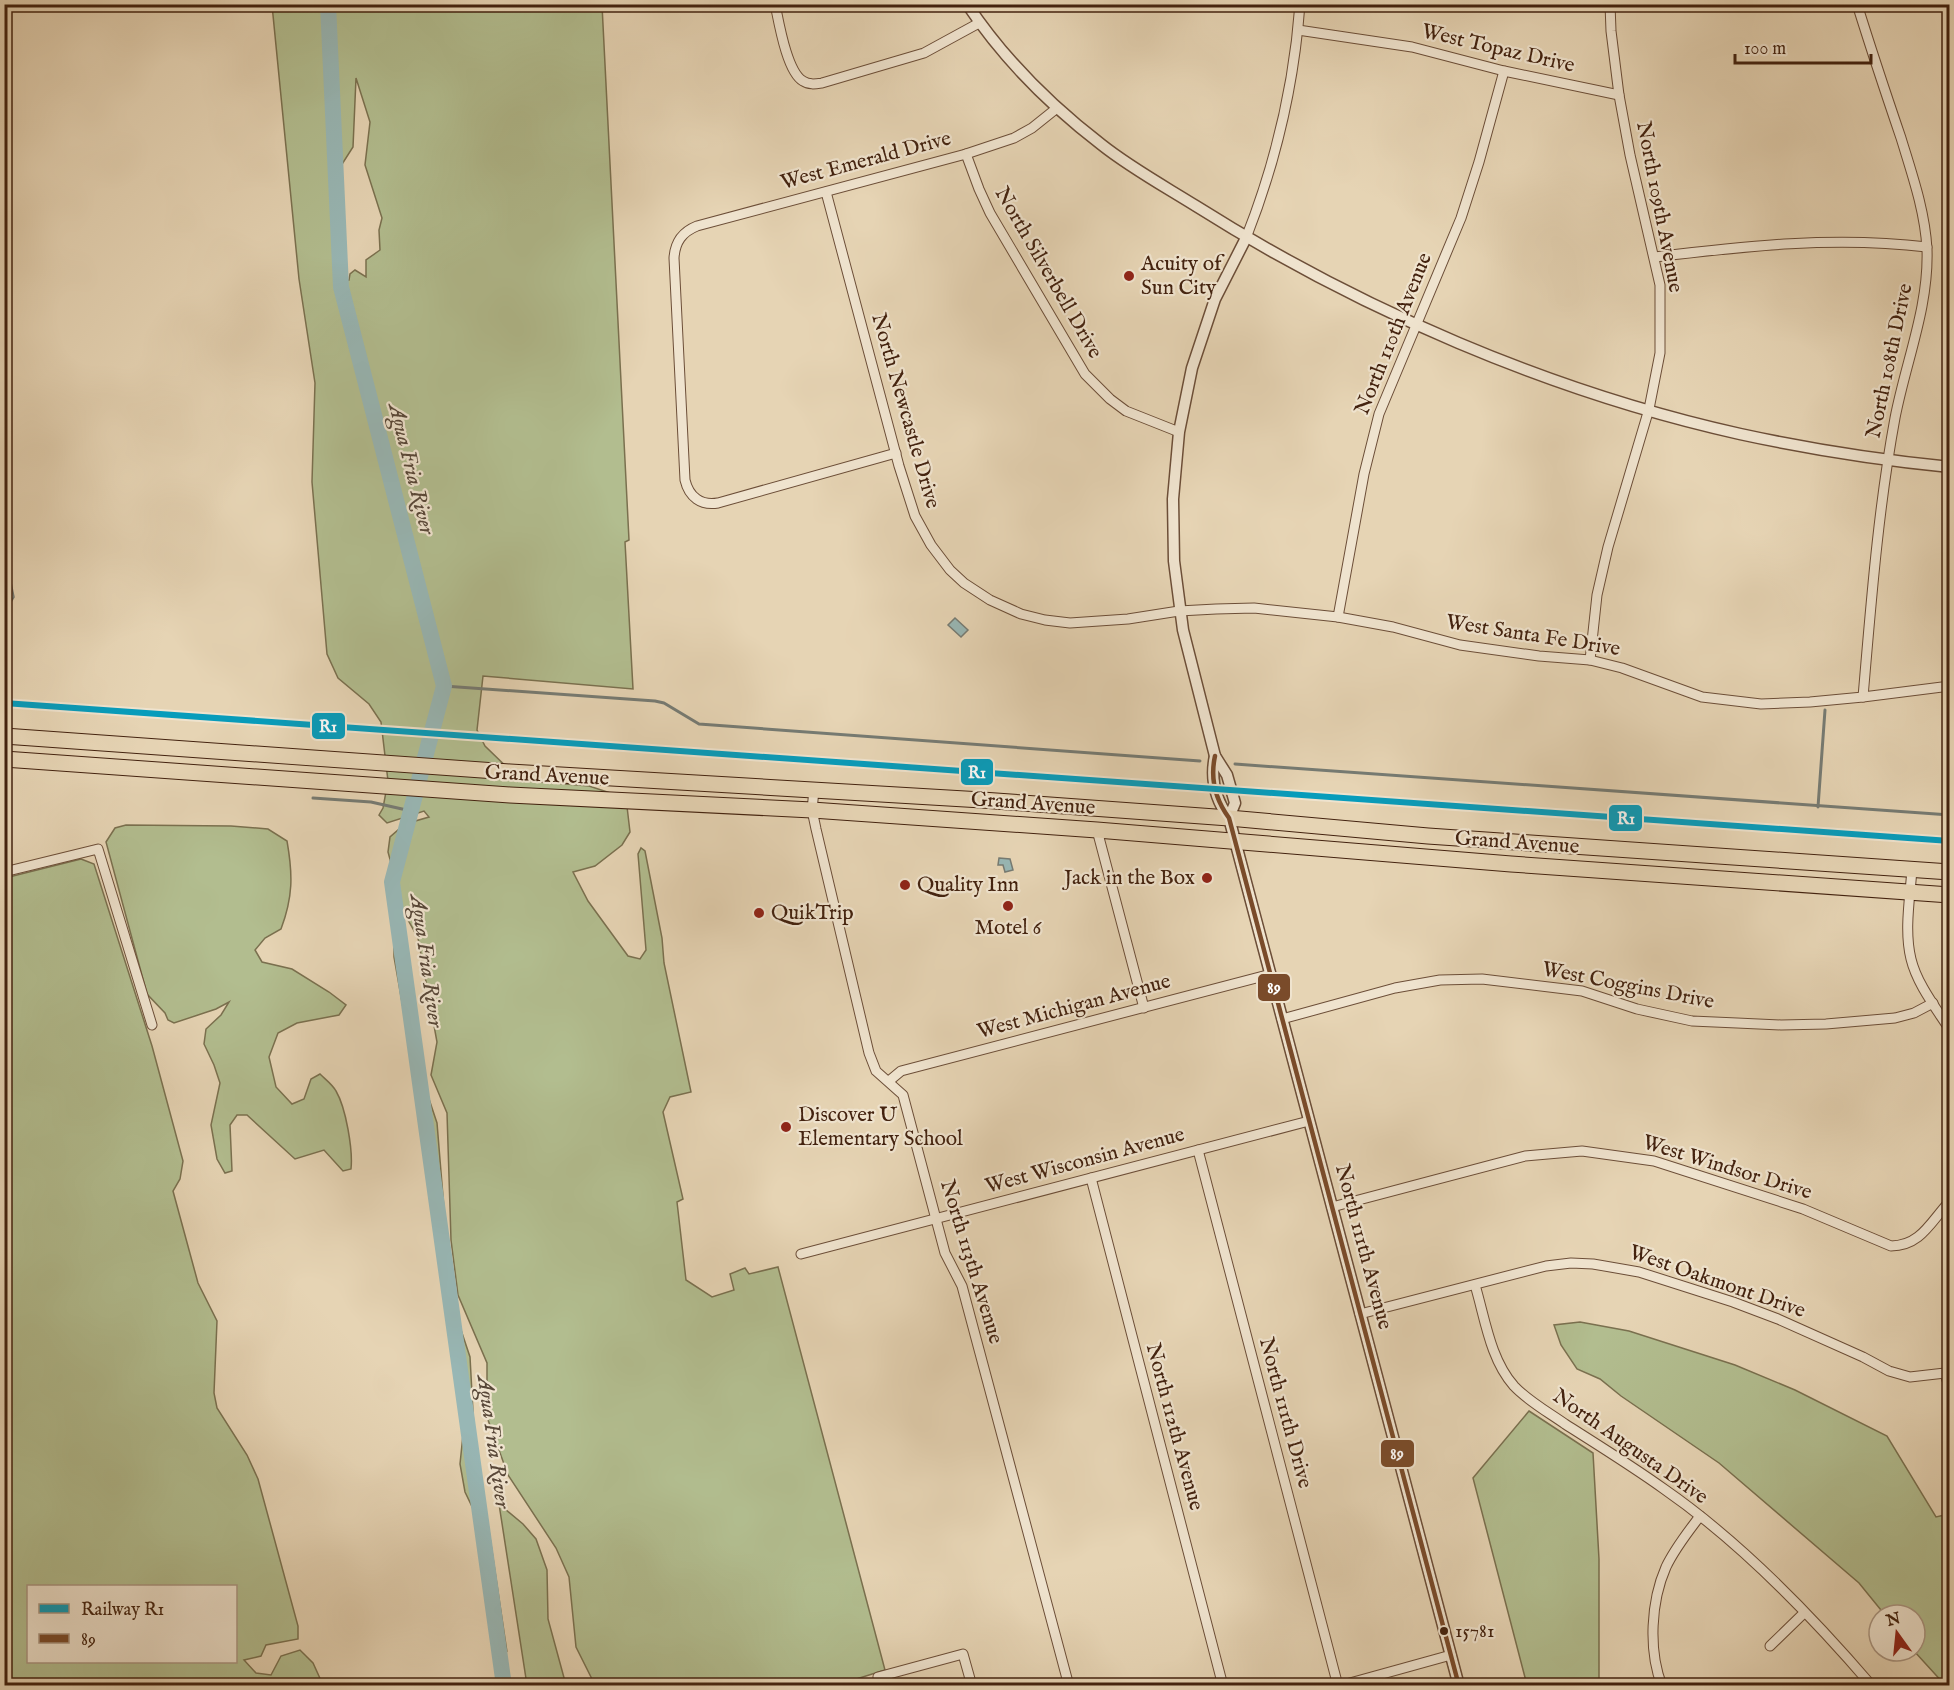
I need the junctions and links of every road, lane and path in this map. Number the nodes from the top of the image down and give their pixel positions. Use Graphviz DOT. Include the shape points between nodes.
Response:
graph roads {
  1 [pos="775,4"];
  2 [pos="967,4"];
  3 [pos="1300,4"];
  4 [pos="1610,4"];
  5 [pos="1857,4"];
  6 [pos="980,23"];
  7 [pos="1298,30"];
  8 [pos="1504,71"];
  9 [pos="1619,95"];
  10 [pos="1057,108"];
  11 [pos="966,154"];
  12 [pos="826,192"];
  13 [pos="1246,237"];
  14 [pos="1927,248"];
  15 [pos="1655,257"];
  16 [pos="1417,324"];
  17 [pos="1649,409"];
  18 [pos="1179,432"];
  19 [pos="896,453"];
  20 [pos="1888,460"];
  21 [pos="1950,467"];
  22 [pos="1179,611"];
  23 [pos="1338,617"];
  24 [pos="1590,660"];
  25 [pos="1950,686"];
  26 [pos="1863,698"];
  27 [pos="4,736"];
  28 [pos="4,759"];
  29 [pos="814,790"];
  30 [pos="812,810"];
  31 [pos="1229,818"];
  32 [pos="1097,830"];
  33 [pos="1235,841"];
  34 [pos="1912,869"];
  35 [pos="4,872"];
  36 [pos="1950,872"];
  37 [pos="1910,892"];
  38 [pos="1950,895"];
  39 [pos="1271,974"];
  40 [pos="1933,1004"];
  41 [pos="1144,1008"];
  42 [pos="1282,1019"];
  43 [pos="152,1025"];
  44 [pos="1950,1030"];
  45 [pos="889,1081"];
  46 [pos="1309,1121"];
  47 [pos="1198,1150"];
  48 [pos="1091,1178"];
  49 [pos="1950,1201"];
  50 [pos="1332,1207"];
  51 [pos="937,1219"];
  52 [pos="801,1254"];
  53 [pos="1475,1285"];
  54 [pos="1360,1314"];
  55 [pos="1947,1371"];
  56 [pos="1950,1391"];
  57 [pos="1700,1516"];
  58 [pos="1804,1613"];
  59 [pos="1770,1646"];
  60 [pos="1451,1655"];
  61 [pos="879,1681"];
  62 [pos="972,1686"];
  63 [pos="1069,1686"];
  64 [pos="1223,1686"];
  65 [pos="1339,1686"];
  66 [pos="1459,1686"];
  67 [pos="1662,1686"];
  68 [pos="1872,1686"];
  1 -- 6 [label="street" via="792,68 804,82 822,83 924,53"];
  2 -- 6 [label="street"];
  3 -- 7 [label="street, North 111th Avenue"];
  4 -- 9 [label="street, North 109th Avenue"];
  5 -- 14 [label="street, North 108th Drive" via="1911,171"];
  6 -- 10 [label="street"];
  7 -- 8 [label="street, West Topaz Drive" via="1412,47"];
  7 -- 13 [label="street, North 111th Avenue" via="1281,132"];
  8 -- 9 [label="street, West Topaz Drive"];
  8 -- 16 [label="street, North 110th Avenue" via="1461,218"];
  9 -- 15 [label="street, North 109th Avenue"];
  10 -- 11 [label="street, West Emerald Drive" via="1014,138"];
  10 -- 13 [label="street" via="1103,146"];
  11 -- 12 [label="street, West Emerald Drive"];
  11 -- 18 [label="street, North Silverbell Drive" via="990,213 1085,374 1126,411"];
  12 -- 19 [label="street, North Newcastle Drive"];
  12 -- 19 [label="street, West Emerald Drive" via="696,226 675,247 685,480 695,499 718,503"];
  13 -- 16 [label="street" via="1316,276"];
  13 -- 18 [label="street, North 111th Avenue" via="1215,299 1192,368"];
  14 -- 15 [label="street" via="1887,243 1799,242"];
  14 -- 20 [label="street, North 108th Drive" via="1922,308"];
  15 -- 17 [label="street, North 109th Avenue" via="1660,285 1660,354"];
  16 -- 17 [label="street" via="1544,375"];
  16 -- 23 [label="street, North 110th Avenue" via="1379,414"];
  17 -- 20 [label="street" via="1740,434"];
  17 -- 24 [label="street, North 109th Avenue" via="1608,547"];
  18 -- 22 [label="street, North 111th Avenue" via="1173,530"];
  19 -- 22 [label="street, North Newcastle Drive" via="913,510 932,545 950,570 990,600 1021,614 1070,622"];
  20 -- 21 [label="street"];
  20 -- 26 [label="street, North 108th Drive"];
  22 -- 23 [label="street, West Santa Fe Drive" via="1254,608"];
  22 -- 31 [label="street, North 111th Avenue" via="1215,756 1211,774 1219,805"];
  23 -- 24 [label="street, West Santa Fe Drive" via="1460,645"];
  24 -- 26 [label="street, West Santa Fe Drive" via="1717,699 1781,704"];
  25 -- 26 [label="street, West Santa Fe Drive"];
  27 -- 29 [label="highway, Grand Avenue"];
  28 -- 30 [label="highway, Grand Avenue" via="510,795"];
  29 -- 30 [label="street, North 113th Avenue"];
  29 -- 31 [label="highway, Grand Avenue"];
  30 -- 32 [label="highway, Grand Avenue"];
  30 -- 45 [label="street, North 113th Avenue" via="869,1053 873,1066"];
  31 -- 33 [label="street, North 111th Avenue"];
  31 -- 34 [label="highway, Grand Avenue" via="1428,836"];
  32 -- 33 [label="highway, Grand Avenue"];
  32 -- 41 [label="street"];
  33 -- 37 [label="highway, Grand Avenue"];
  33 -- 39 [label="street, North 111th Avenue"];
  34 -- 36 [label="highway, Grand Avenue"];
  34 -- 37 [label="street"];
  35 -- 43 [label="street" via="98,849"];
  37 -- 38 [label="highway, Grand Avenue"];
  37 -- 40 [label="street" via="1911,959"];
  39 -- 41 [label="street, West Michigan Avenue"];
  39 -- 42 [label="street, North 111th Avenue"];
  40 -- 42 [label="street, West Coggins Drive" via="1904,1017 1845,1023 1727,1023 1692,1021 1637,1009 1582,991 1482,980 1440,980 1395,988"];
  40 -- 44 [label="street"];
  41 -- 45 [label="street, West Michigan Avenue" via="901,1071"];
  42 -- 46 [label="street, North 111th Avenue"];
  45 -- 51 [label="street, North 113th Avenue" via="903,1095"];
  46 -- 47 [label="street, West Wisconsin Avenue"];
  46 -- 50 [label="street, North 111th Avenue"];
  47 -- 48 [label="street, West Wisconsin Avenue"];
  47 -- 65 [label="street, North 111th Drive"];
  48 -- 51 [label="street, West Wisconsin Avenue"];
  48 -- 64 [label="street, North 112th Avenue"];
  49 -- 50 [label="street, West Windsor Drive" via="1913,1242 1892,1246 1793,1206 1654,1161 1582,1151 1525,1156"];
  50 -- 54 [label="street, North 111th Avenue"];
  51 -- 52 [label="street, West Wisconsin Avenue"];
  51 -- 63 [label="street, North 113th Avenue" via="945,1253 962,1286"];
  53 -- 54 [label="street, West Oakmont Drive"];
  53 -- 55 [label="street, West Oakmont Drive" via="1546,1266 1614,1266 1778,1319 1889,1371 1910,1377"];
  53 -- 57 [label="street, North Augusta Drive" via="1494,1354 1514,1386"];
  54 -- 60 [label="street, North 111th Avenue"];
  55 -- 56 [label="street"];
  57 -- 58 [label="street, North Augusta Drive"];
  57 -- 67 [label="street" via="1666,1567 1657,1596 1655,1659"];
  58 -- 59 [label="street"];
  58 -- 68 [label="street, North Augusta Drive"];
  60 -- 65 [label="street"];
  60 -- 66 [label="street, North 111th Avenue"];
  61 -- 62 [label="street" via="963,1654"];
}
